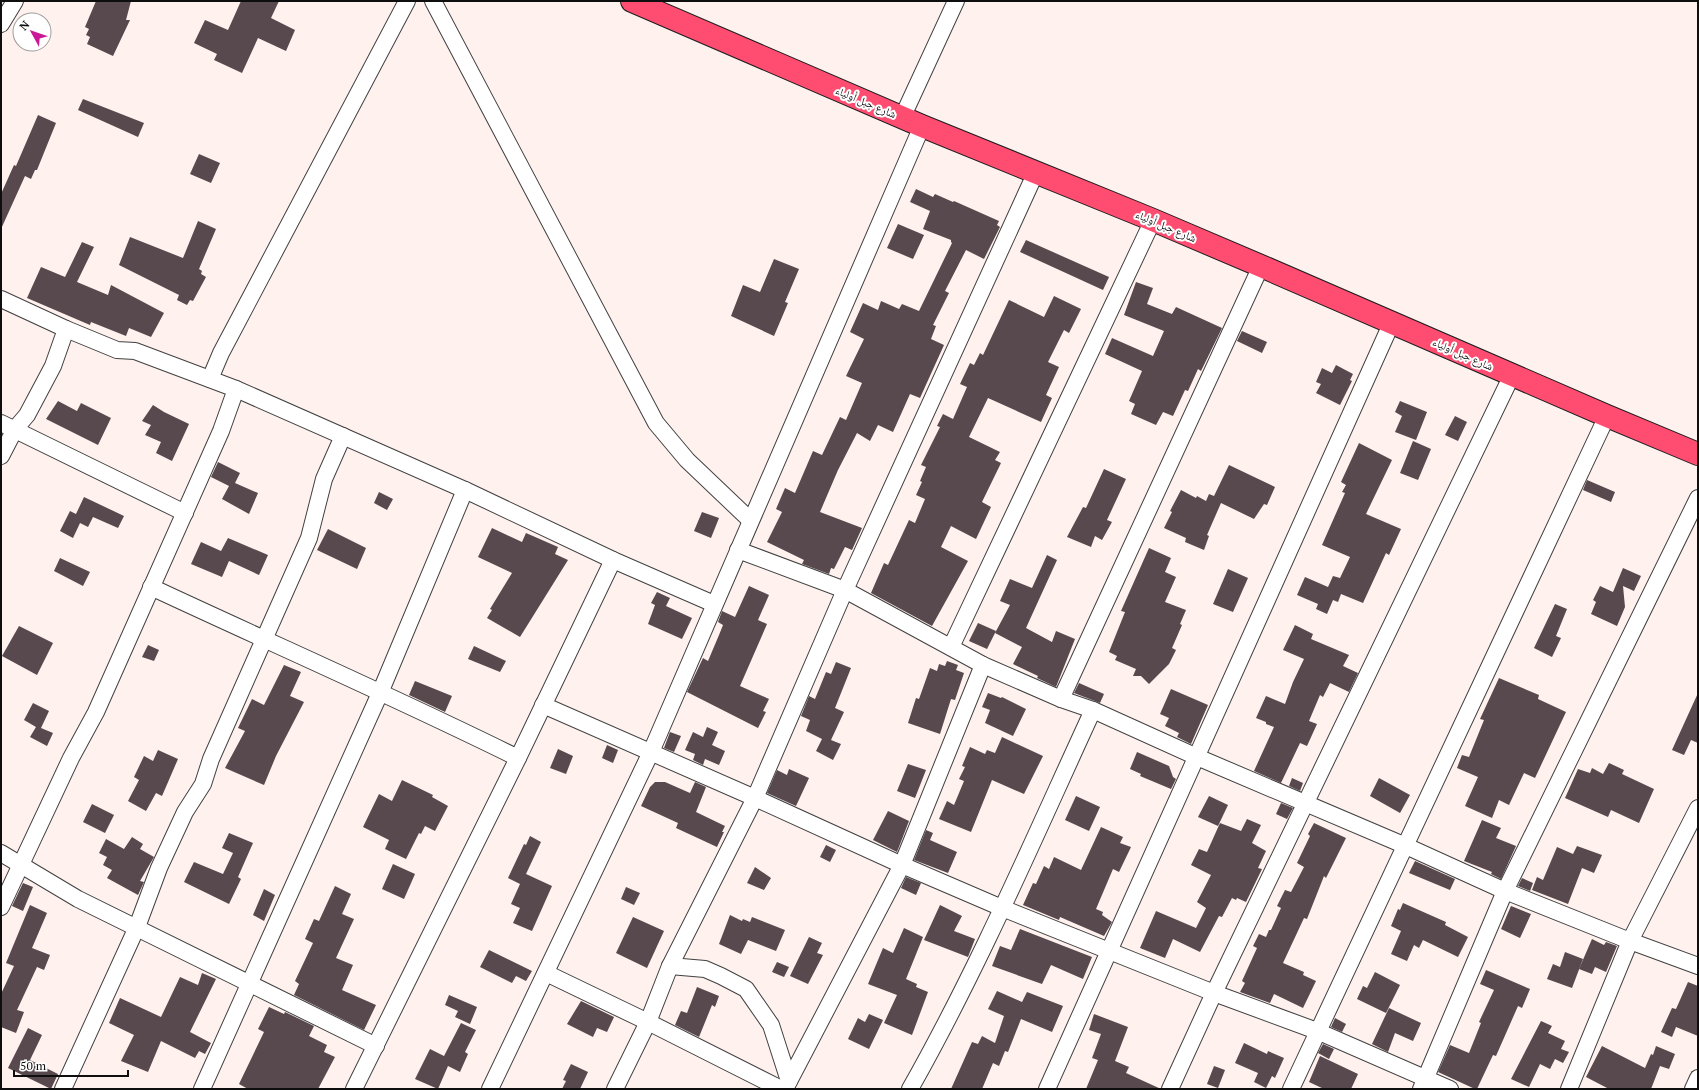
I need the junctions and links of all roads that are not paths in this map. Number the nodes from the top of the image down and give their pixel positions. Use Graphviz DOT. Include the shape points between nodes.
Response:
graph roads {
  1 [pos="15,1"];
  2 [pos="407,1"];
  3 [pos="433,1"];
  4 [pos="632,1"];
  5 [pos="956,1"];
  6 [pos="1,24"];
  7 [pos="902,118"];
  8 [pos="922,126"];
  9 [pos="1036,172"];
  10 [pos="1153,220"];
  11 [pos="1262,266"];
  12 [pos="1,299"];
  13 [pos="1392,322"];
  14 [pos="66,329"];
  15 [pos="1512,376"];
  16 [pos="210,379"];
  17 [pos="236,389"];
  18 [pos="1607,416"];
  19 [pos="8,426"];
  20 [pos="343,436"];
  21 [pos="1698,454"];
  22 [pos="1,456"];
  23 [pos="465,490"];
  24 [pos="1698,498"];
  25 [pos="185,513"];
  26 [pos="750,520"];
  27 [pos="738,550"];
  28 [pos="613,560"];
  29 [pos="151,587"];
  30 [pos="845,590"];
  31 [pos="714,604"];
  32 [pos="263,640"];
  33 [pos="951,647"];
  34 [pos="983,665"];
  35 [pos="380,693"];
  36 [pos="1060,699"];
  37 [pos="543,705"];
  38 [pos="1093,710"];
  39 [pos="651,752"];
  40 [pos="1197,757"];
  41 [pos="518,758"];
  42 [pos="755,798"];
  43 [pos="1306,804"];
  44 [pos="1698,808"];
  45 [pos="1406,846"];
  46 [pos="1,853"];
  47 [pos="20,864"];
  48 [pos="902,865"];
  49 [pos="1505,891"];
  50 [pos="1,907"];
  51 [pos="1002,908"];
  52 [pos="137,927"];
  53 [pos="1630,941"];
  54 [pos="1109,950"];
  55 [pos="670,966"];
  56 [pos="1698,966"];
  57 [pos="546,973"];
  58 [pos="251,984"];
  59 [pos="1214,993"];
  60 [pos="648,1022"];
  61 [pos="1317,1031"];
  62 [pos="376,1046"];
  63 [pos="1698,1078"];
  64 [pos="1423,1084"];
  65 [pos="785,1086"];
  66 [pos="63,1089"];
  67 [pos="202,1089"];
  68 [pos="354,1089"];
  69 [pos="490,1089"];
  70 [pos="615,1089"];
  71 [pos="910,1089"];
  72 [pos="1047,1089"];
  73 [pos="1170,1089"];
  74 [pos="1291,1089"];
  75 [pos="1450,1089"];
  76 [pos="1570,1089"];
  77 [pos="1693,1089"];
  1 -- 6 [label="street"];
  2 -- 16 [label="street" via="221,353"];
  3 -- 26 [label="street" via="656,423 687,460"];
  4 -- 7 [label="highway, شارع جبل أولياء"];
  5 -- 7 [label="street"];
  7 -- 8 [label="highway, شارع جبل أولياء"];
  8 -- 9 [label="highway, شارع جبل أولياء"];
  8 -- 26 [label="street"];
  9 -- 10 [label="highway, شارع جبل أولياء"];
  9 -- 30 [label="street"];
  10 -- 11 [label="highway, شارع جبل أولياء"];
  10 -- 33 [label="street"];
  11 -- 13 [label="highway, شارع جبل أولياء"];
  11 -- 36 [label="street"];
  12 -- 14 [label="street"];
  13 -- 15 [label="highway, شارع جبل أولياء"];
  13 -- 40 [label="street"];
  14 -- 16 [label="street" via="117,350 135,351"];
  14 -- 19 [label="street" via="53,366 27,415"];
  15 -- 18 [label="highway, شارع جبل أولياء"];
  15 -- 43 [label="street"];
  16 -- 17 [label="street"];
  17 -- 20 [label="street"];
  17 -- 25 [label="street" via="221,431"];
  18 -- 21 [label="highway, شارع جبل أولياء"];
  18 -- 45 [label="street"];
  19 -- 22 [label="street"];
  19 -- 25 [label="street"];
  20 -- 23 [label="street"];
  20 -- 32 [label="street" via="324,479 309,538"];
  23 -- 28 [label="street"];
  23 -- 35 [label="street"];
  24 -- 49 [label="street"];
  25 -- 29 [label="street"];
  26 -- 27 [label="street"];
  27 -- 30 [label="street"];
  27 -- 31 [label="street"];
  28 -- 31 [label="street"];
  28 -- 37 [label="street"];
  29 -- 32 [label="street"];
  29 -- 47 [label="street" via="96,712"];
  30 -- 33 [label="street"];
  30 -- 42 [label="street"];
  31 -- 39 [label="street"];
  32 -- 35 [label="street"];
  32 -- 52 [label="street" via="211,759 203,784 185,812 159,868"];
  33 -- 34 [label="street"];
  34 -- 36 [label="street"];
  34 -- 48 [label="street"];
  35 -- 41 [label="street"];
  35 -- 58 [label="street"];
  36 -- 38 [label="street"];
  37 -- 39 [label="street"];
  37 -- 41 [label="street"];
  38 -- 40 [label="street"];
  38 -- 51 [label="street"];
  39 -- 42 [label="street"];
  39 -- 57 [label="street"];
  40 -- 43 [label="street"];
  40 -- 54 [label="street"];
  41 -- 62 [label="street"];
  42 -- 48 [label="street"];
  42 -- 55 [label="street"];
  43 -- 45 [label="street"];
  43 -- 59 [label="street"];
  44 -- 53 [label="street"];
  45 -- 49 [label="street"];
  45 -- 61 [label="street"];
  46 -- 47 [label="street"];
  47 -- 50 [label="street"];
  47 -- 52 [label="street" via="78,899"];
  48 -- 51 [label="street"];
  48 -- 65 [label="street"];
  49 -- 53 [label="street"];
  49 -- 64 [label="street"];
  51 -- 54 [label="street"];
  51 -- 71 [label="street" via="942,1032"];
  52 -- 58 [label="street"];
  52 -- 66 [label="street"];
  53 -- 56 [label="street"];
  53 -- 76 [label="street"];
  54 -- 59 [label="street"];
  54 -- 72 [label="street"];
  55 -- 60 [label="street"];
  55 -- 65 [label="street" via="705,969 746,989 770,1025"];
  57 -- 60 [label="street"];
  57 -- 69 [label="street"];
  58 -- 62 [label="street"];
  58 -- 67 [label="street"];
  59 -- 61 [label="street"];
  59 -- 73 [label="street"];
  60 -- 65 [label="street"];
  60 -- 70 [label="street"];
  61 -- 64 [label="street"];
  61 -- 74 [label="street"];
  62 -- 68 [label="street"];
  63 -- 77 [label="street"];
  64 -- 75 [label="street"];
}
